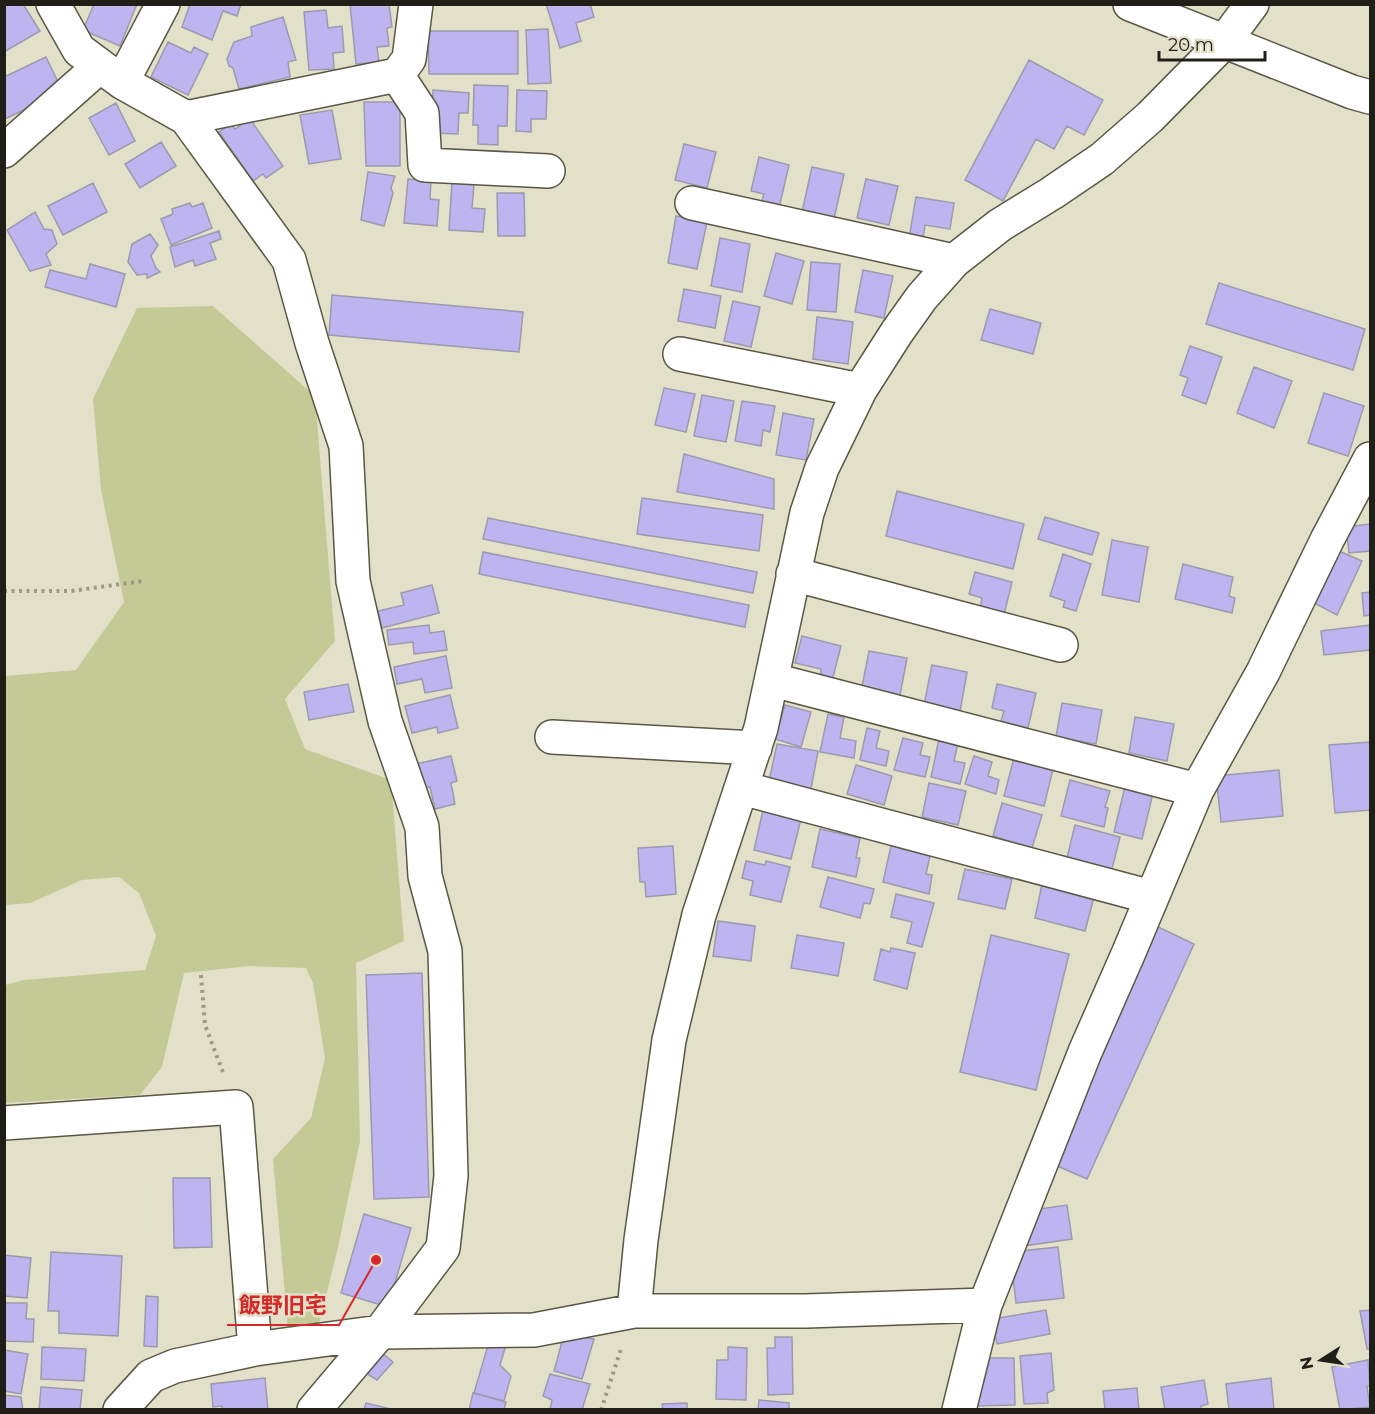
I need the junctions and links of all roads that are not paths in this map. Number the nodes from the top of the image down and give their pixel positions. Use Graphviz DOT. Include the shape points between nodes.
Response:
graph roads {
  1 [pos="53,4"];
  2 [pos="163,4"];
  3 [pos="416,4"];
  4 [pos="1130,4"];
  5 [pos="1252,4"];
  6 [pos="1224,42"];
  7 [pos="111,74"];
  8 [pos="397,75"];
  9 [pos="1371,97"];
  10 [pos="186,118"];
  11 [pos="4,151"];
  12 [pos="548,171"];
  13 [pos="692,203"];
  14 [pos="954,261"];
  15 [pos="680,354"];
  16 [pos="860,390"];
  17 [pos="1371,459"];
  18 [pos="793,574"];
  19 [pos="1061,645"];
  20 [pos="773,680"];
  21 [pos="552,737"];
  22 [pos="755,748"];
  23 [pos="741,788"];
  24 [pos="1197,790"];
  25 [pos="1151,897"];
  26 [pos="4,1124"];
  27 [pos="985,1305"];
  28 [pos="634,1311"];
  29 [pos="380,1332"];
  30 [pos="255,1349"];
  31 [pos="960,1407"];
  32 [pos="120,1410"];
  33 [pos="314,1410"];
  1 -- 7 [label="street" via="79,50"];
  2 -- 7 [label="street"];
  3 -- 8 [label="street" via="409,59"];
  4 -- 6 [label="street"];
  5 -- 6 [label="street"];
  6 -- 9 [label="street"];
  6 -- 14 [label="street" via="1102,159 1000,225"];
  7 -- 10 [label="street"];
  7 -- 11 [label="street"];
  8 -- 10 [label="street"];
  8 -- 12 [label="street" via="422,113 425,165"];
  10 -- 29 [label="street" via="289,260 346,446 353,581 385,721 422,827 425,876 445,951 450,1176 443,1248"];
  13 -- 14 [label="street"];
  14 -- 16 [label="street" via="922,297"];
  15 -- 16 [label="street"];
  16 -- 18 [label="street" via="822,468"];
  17 -- 24 [label="street" via="1263,672"];
  18 -- 19 [label="street"];
  18 -- 20 [label="street"];
  20 -- 22 [label="street"];
  20 -- 24 [label="street"];
  21 -- 22 [label="street"];
  22 -- 23 [label="street"];
  23 -- 25 [label="street"];
  23 -- 28 [label="street" via="699,915 669,1040 640,1240"];
  24 -- 25 [label="street"];
  25 -- 27 [label="street"];
  26 -- 30 [label="street" via="236,1107"];
  27 -- 28 [label="street"];
  27 -- 31 [label="street"];
  28 -- 29 [label="street" via="534,1330"];
  29 -- 30 [label="street"];
  29 -- 33 [label="street"];
  30 -- 32 [label="street" via="175,1366 151,1376"];
}
